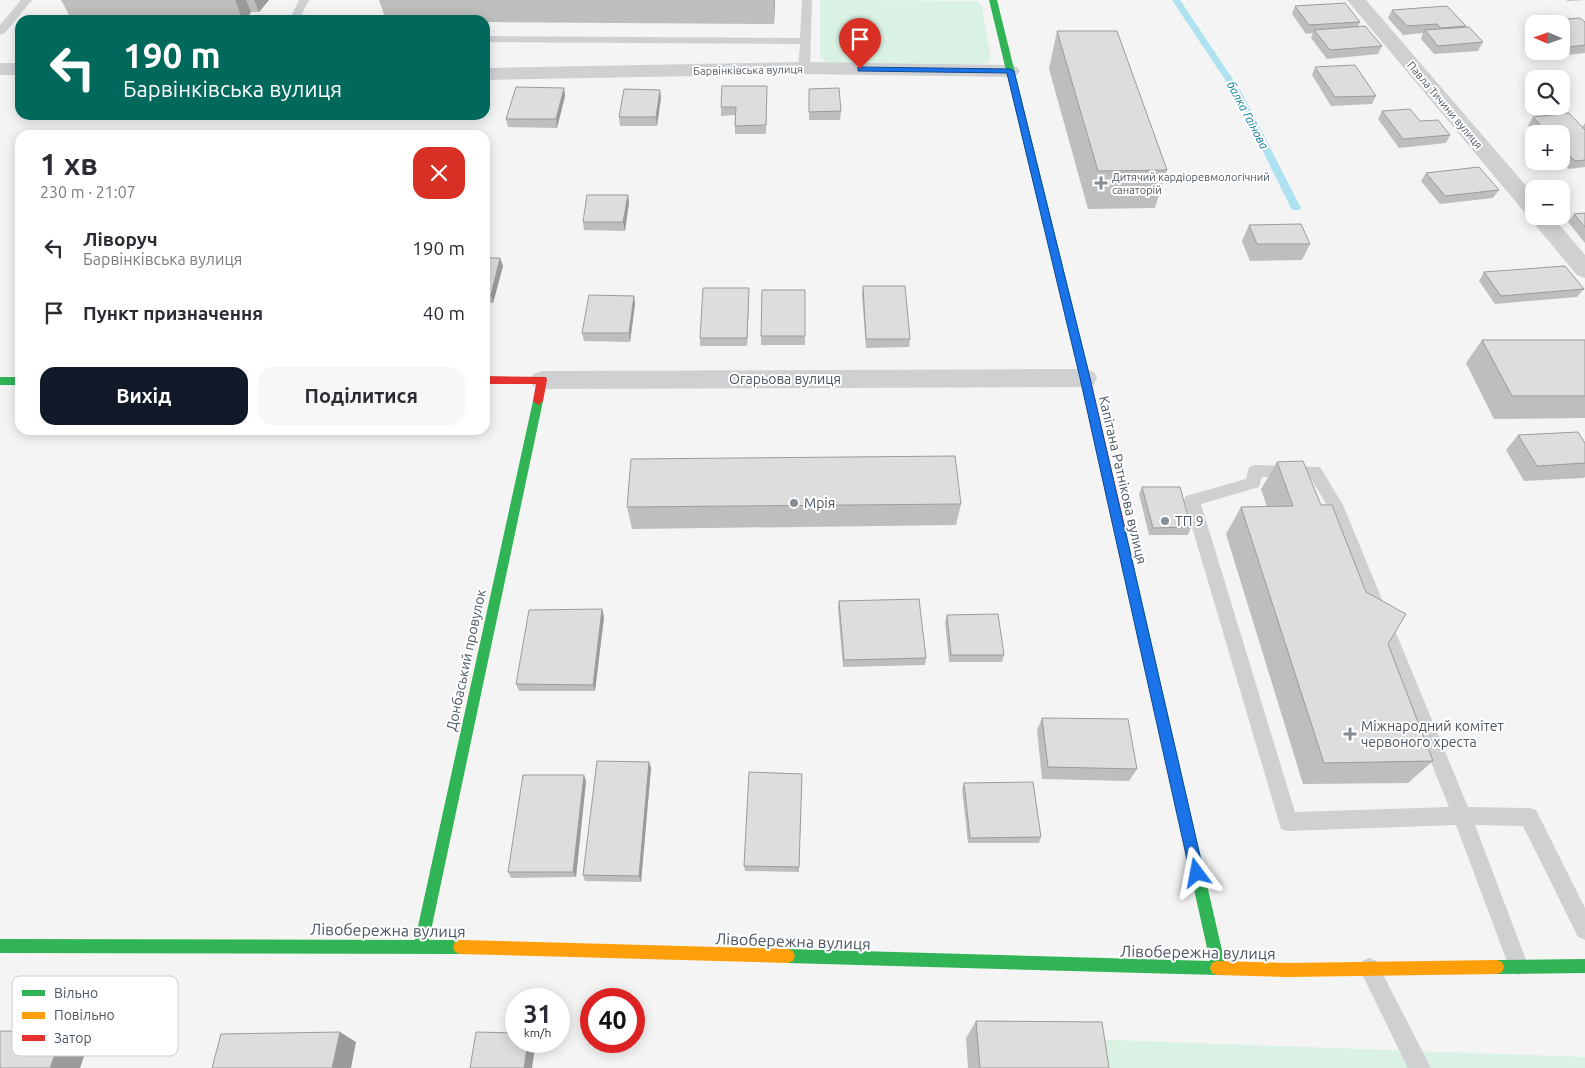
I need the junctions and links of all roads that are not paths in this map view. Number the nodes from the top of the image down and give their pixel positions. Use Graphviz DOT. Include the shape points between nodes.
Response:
graph roads {
  1 [pos="27,0"];
  2 [pos="304,0"];
  3 [pos="807,0"];
  4 [pos="993,0"];
  5 [pos="1356,0"];
  6 [pos="296,15"];
  7 [pos="0,32"];
  8 [pos="490,38"];
  9 [pos="805,41"];
  10 [pos="804,68"];
  11 [pos="0,69"];
  12 [pos="15,69"];
  13 [pos="1010,71"];
  14 [pos="490,74"];
  15 [pos="1525,198"];
  16 [pos="1548,225"];
  17 [pos="1585,270"];
  18 [pos="1085,378"];
  19 [pos="490,380"];
  20 [pos="542,380"];
  21 [pos="0,381"];
  22 [pos="15,381"];
  23 [pos="1462,816"];
  24 [pos="1585,930"];
  25 [pos="0,946"];
  26 [pos="420,946"];
  27 [pos="1518,965"];
  28 [pos="1585,966"];
  29 [pos="1369,967"];
  30 [pos="1218,968"];
  31 [pos="1420,1068"];
  1 -- 7 [label="lane"];
  2 -- 6 [label="lane"];
  3 -- 9 [label="lane"];
  4 -- 13 [label="street, Капітана Ратнікова вулиця"];
  5 -- 15 [label="street, Павла Тичини вулиця"];
  8 -- 9 [label="lane"];
  9 -- 10 [label="lane"];
  10 -- 13 [label="street, Барвінківська вулиця"];
  10 -- 14 [label="street, Барвінківська вулиця"];
  11 -- 12 [label="street"];
  13 -- 18 [label="street, Капітана Ратнікова вулиця"];
  16 -- 17 [label="street"];
  18 -- 20 [label="street, Огарьова вулиця"];
  18 -- 30 [label="street, Капітана Ратнікова вулиця"];
  19 -- 20 [label="street, Огарьова вулиця"];
  20 -- 26 [label="street, Донбаський провулок"];
  21 -- 22 [label="street"];
  23 -- 23 [label="lane" via="1335,505 1314,471 1256,471 1253,483 1192,500 1288,822"];
  23 -- 24 [label="lane" via="1528,817"];
  23 -- 27 [label="lane"];
  25 -- 26 [label="street, Лівобережна вулиця"];
  26 -- 30 [label="street, Лівобережна вулиця"];
  27 -- 28 [label="street, Лівобережна вулиця"];
  27 -- 29 [label="street, Лівобережна вулиця"];
  29 -- 30 [label="street, Лівобережна вулиця"];
  29 -- 31 [label="lane"];
}
